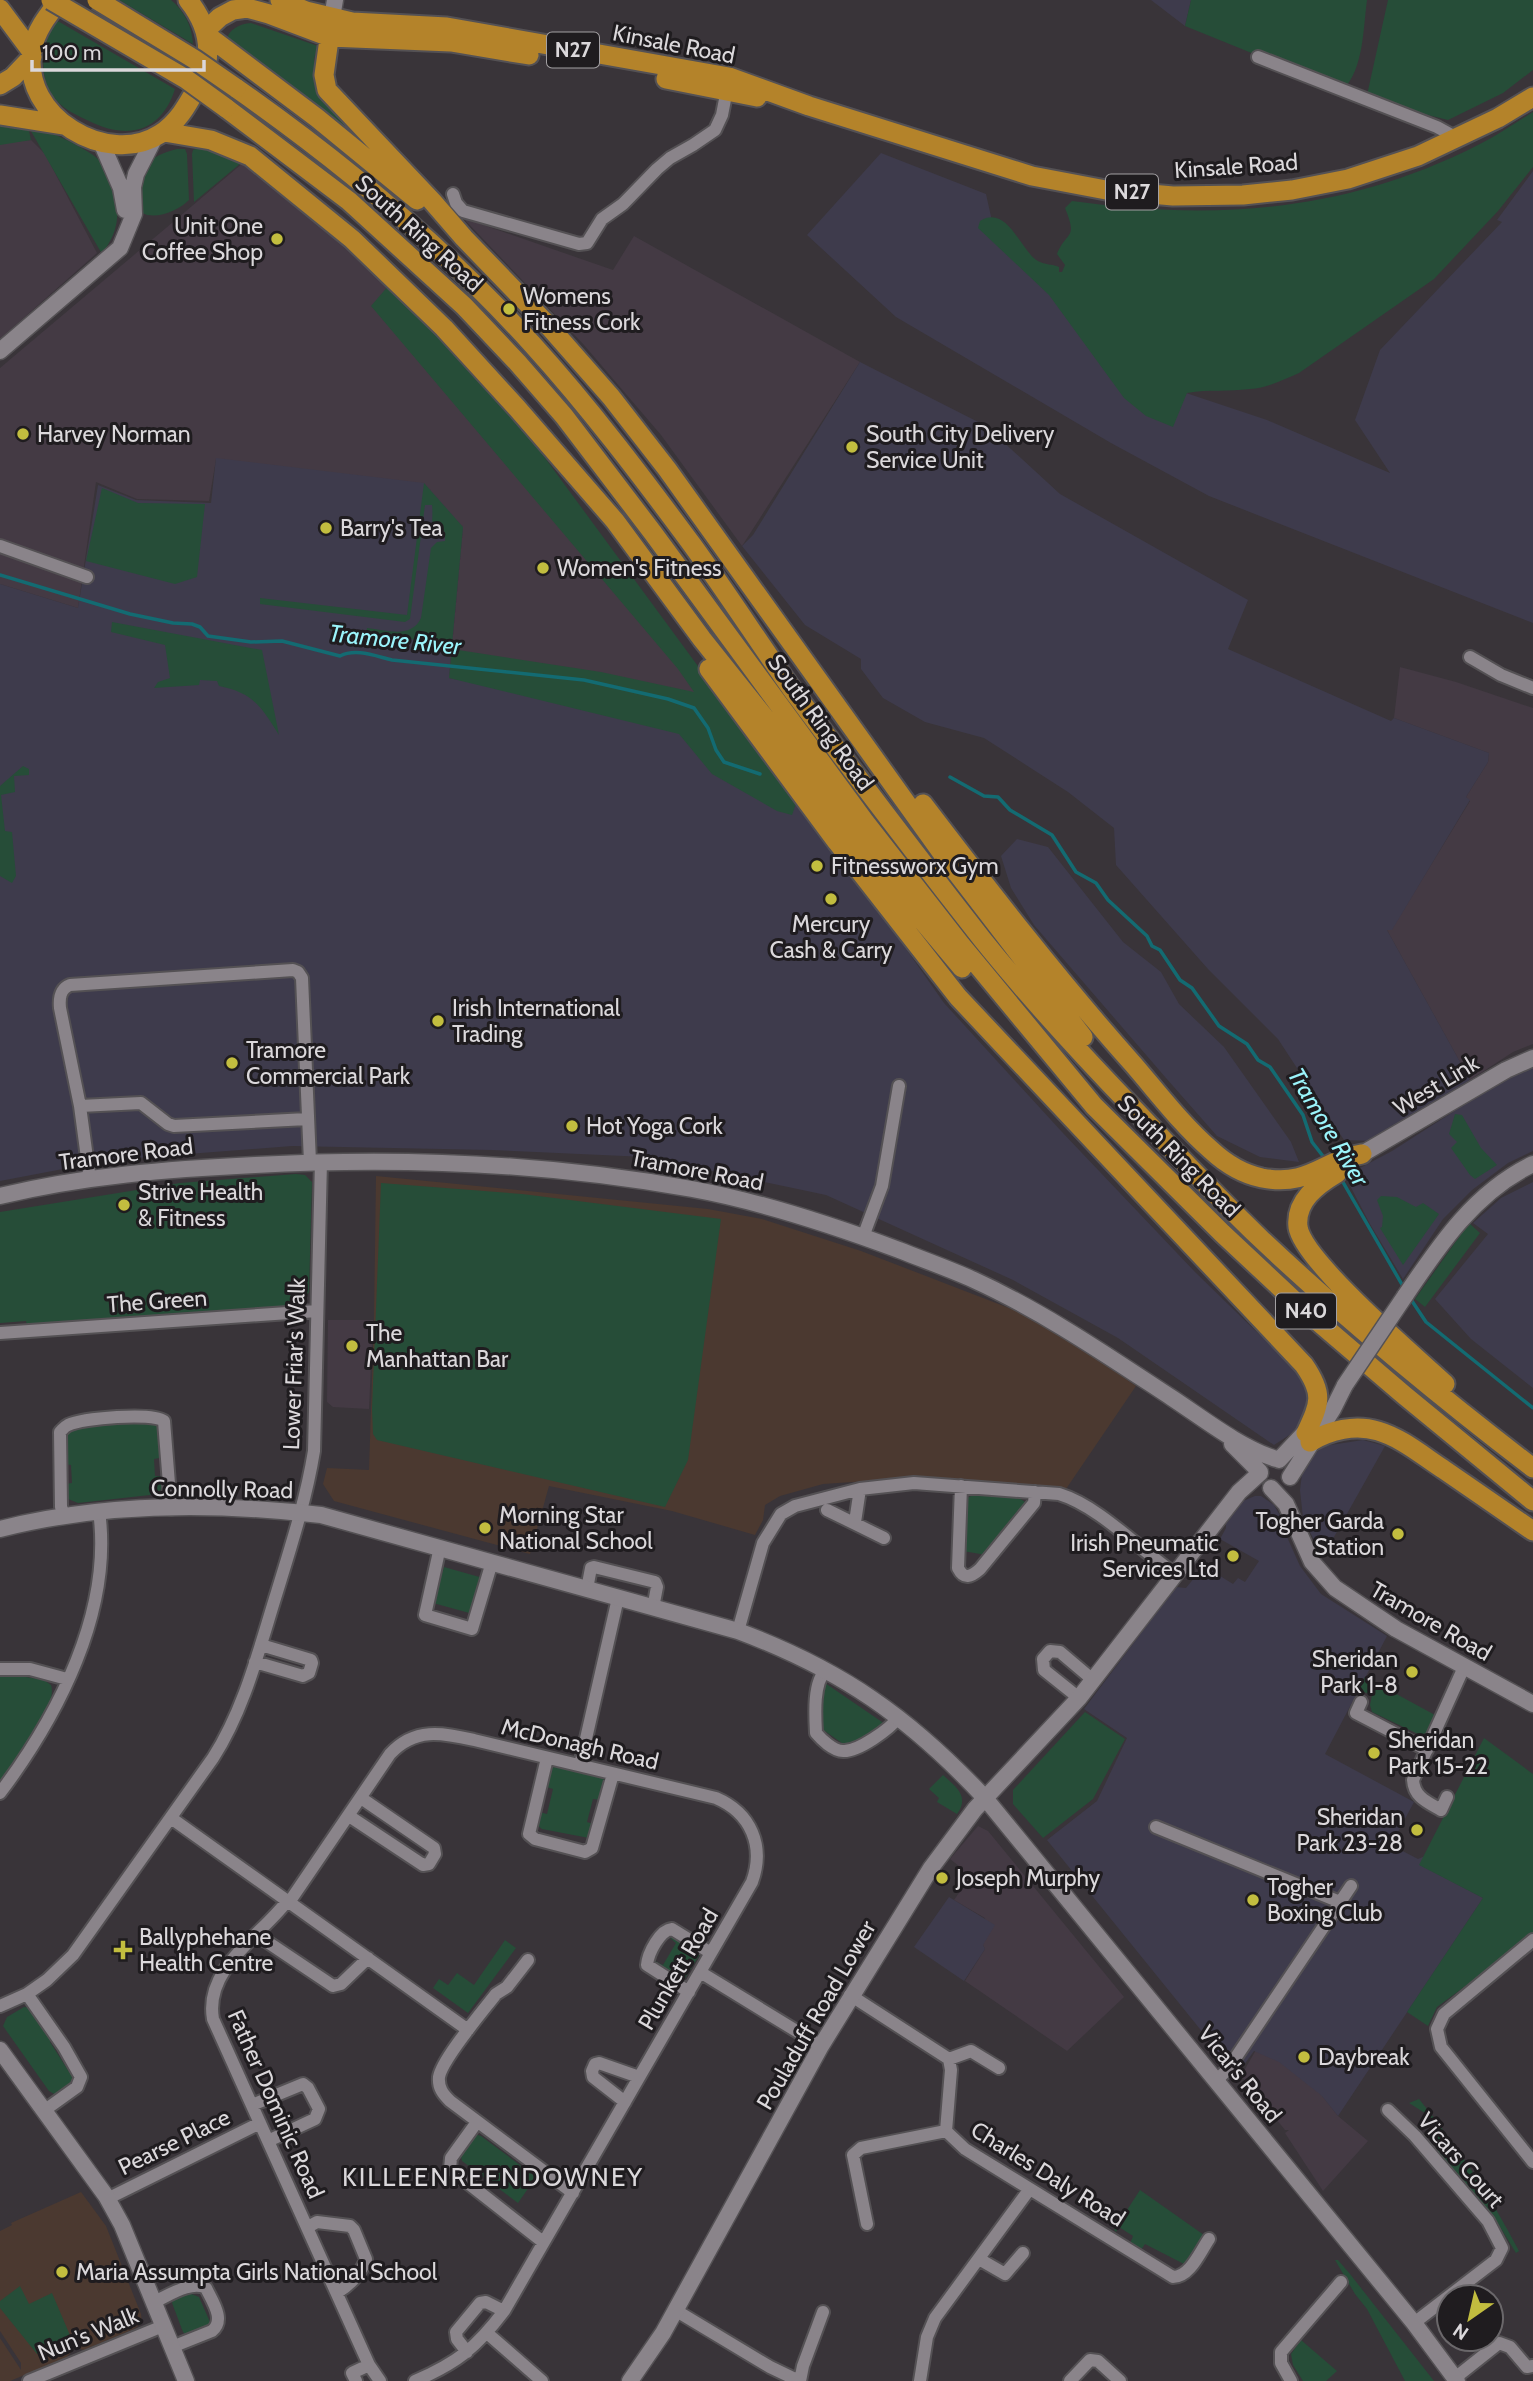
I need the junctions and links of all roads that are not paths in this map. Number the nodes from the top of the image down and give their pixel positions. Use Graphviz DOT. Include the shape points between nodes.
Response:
graph roads {
  1 [pos="51,0"];
  2 [pos="60,0"];
  3 [pos="97,0"];
  4 [pos="188,0"];
  5 [pos="280,0"];
  6 [pos="0,9"];
  7 [pos="332,18"];
  8 [pos="207,33"];
  9 [pos="32,55"];
  10 [pos="1258,57"];
  11 [pos="0,85"];
  12 [pos="728,85"];
  13 [pos="1533,97"];
  14 [pos="0,115"];
  15 [pos="64,125"];
  16 [pos="159,134"];
  17 [pos="1457,138"];
  18 [pos="101,142"];
  19 [pos="453,194"];
  20 [pos="127,229"];
  21 [pos="464,238"];
  22 [pos="0,351"];
  23 [pos="555,451"];
  24 [pos="0,546"];
  25 [pos="87,577"];
  26 [pos="753,589"];
  27 [pos="768,609"];
  28 [pos="1470,657"];
  29 [pos="1533,688"];
  30 [pos="1533,1058"];
  31 [pos="899,1086"];
  32 [pos="1121,1096"];
  33 [pos="1094,1105"];
  34 [pos="80,1106"];
  35 [pos="307,1119"];
  36 [pos="1362,1154"];
  37 [pos="315,1161"];
  38 [pos="1533,1164"];
  39 [pos="90,1180"];
  40 [pos="0,1196"];
  41 [pos="1217,1197"];
  42 [pos="863,1237"];
  43 [pos="317,1311"];
  44 [pos="0,1334"];
  45 [pos="1210,1423"];
  46 [pos="1308,1437"];
  47 [pos="1278,1459"];
  48 [pos="1533,1467"];
  49 [pos="1289,1479"];
  50 [pos="1264,1480"];
  51 [pos="961,1486"];
  52 [pos="860,1489"];
  53 [pos="1035,1492"];
  54 [pos="1533,1501"];
  55 [pos="172,1509"];
  56 [pos="827,1510"];
  57 [pos="99,1511"];
  58 [pos="300,1513"];
  59 [pos="64,1514"];
  60 [pos="855,1522"];
  61 [pos="1297,1528"];
  62 [pos="0,1529"];
  63 [pos="1533,1531"];
  64 [pos="884,1538"];
  65 [pos="440,1547"];
  66 [pos="492,1562"];
  67 [pos="1175,1574"];
  68 [pos="587,1589"];
  69 [pos="618,1598"];
  70 [pos="653,1608"];
  71 [pos="737,1631"];
  72 [pos="261,1645"];
  73 [pos="256,1662"];
  74 [pos="1464,1667"];
  75 [pos="0,1669"];
  76 [pos="826,1670"];
  77 [pos="67,1679"];
  78 [pos="1094,1679"];
  79 [pos="1079,1698"];
  80 [pos="1361,1702"];
  81 [pos="1533,1704"];
  82 [pos="899,1717"];
  83 [pos="1427,1750"];
  84 [pos="547,1758"];
  85 [pos="580,1765"];
  86 [pos="613,1773"];
  87 [pos="0,1793"];
  88 [pos="1447,1797"];
  89 [pos="361,1798"];
  90 [pos="985,1798"];
  91 [pos="349,1816"];
  92 [pos="172,1818"];
  93 [pos="403,1826"];
  94 [pos="1156,1827"];
  95 [pos="391,1844"];
  96 [pos="752,1882"];
  97 [pos="1351,1886"];
  98 [pos="289,1901"];
  99 [pos="1340,1902"];
  100 [pos="257,1935"];
  101 [pos="1533,1940"];
  102 [pos="711,1953"];
  103 [pos="368,1958"];
  104 [pos="528,1961"];
  105 [pos="700,1972"];
  106 [pos="688,1992"];
  107 [pos="27,1994"];
  108 [pos="850,1995"];
  109 [pos="0,2006"];
  110 [pos="468,2030"];
  111 [pos="821,2046"];
  112 [pos="0,2050"];
  113 [pos="949,2059"];
  114 [pos="999,2068"];
  115 [pos="639,2077"];
  116 [pos="1216,2081"];
  117 [pos="625,2102"];
  118 [pos="252,2105"];
  119 [pos="44,2110"];
  120 [pos="1388,2110"];
  121 [pos="477,2122"];
  122 [pos="260,2123"];
  123 [pos="946,2131"];
  124 [pos="268,2141"];
  125 [pos="1533,2162"];
  126 [pos="1029,2190"];
  127 [pos="573,2193"];
  128 [pos="107,2199"];
  129 [pos="867,2224"];
  130 [pos="307,2227"];
  131 [pos="1209,2239"];
  132 [pos="543,2242"];
  133 [pos="1023,2253"];
  134 [pos="979,2259"];
  135 [pos="1341,2282"];
  136 [pos="338,2292"];
  137 [pos="154,2302"];
  138 [pos="675,2310"];
  139 [pos="503,2311"];
  140 [pos="823,2312"];
  141 [pos="1414,2323"];
  142 [pos="163,2326"];
  143 [pos="487,2333"];
  144 [pos="172,2347"];
  145 [pos="467,2352"];
  146 [pos="369,2365"];
  147 [pos="1533,2366"];
  148 [pos="782,2378"];
  149 [pos="1456,2379"];
  150 [pos="29,2381"];
  151 [pos="186,2381"];
  152 [pos="356,2381"];
  153 [pos="380,2381"];
  154 [pos="415,2381"];
  155 [pos="542,2381"];
  156 [pos="630,2381"];
  157 [pos="799,2381"];
  158 [pos="920,2381"];
  159 [pos="1070,2381"];
  160 [pos="1120,2381"];
  161 [pos="1291,2381"];
  1 -- 33 [label="highway, South Ring Road / N40, bridge" via="186,79 349,201 464,306 517,362 645,523 873,833"];
  2 -- 9 [label="highway" via="36,36"];
  3 -- 32 [label="highway, South Ring Road / N40, bridge" via="306,137 475,284 533,345 618,446 791,688 983,940"];
  4 -- 8 [label="highway"];
  5 -- 7 [label="highway, Kinsale Road / N27"];
  6 -- 9 [label="highway"];
  7 -- 8 [label="highway, Kinsale Road / N27" via="247,8 220,17"];
  7 -- 12 [label="highway, Kinsale Road / N27" via="447,27"];
  7 -- 21 [label="highway" via="324,75 327,90"];
  8 -- 16 [label="highway" via="202,79 186,108"];
  8 -- 21 [label="highway"];
  9 -- 11 [label="highway" via="13,78"];
  9 -- 15 [label="highway" via="36,86 46,106"];
  10 -- 17 [label="street"];
  12 -- 17 [label="highway, Kinsale Road / N27" via="1053,181 1173,196 1243,195 1348,179"];
  12 -- 19 [label="street" via="715,130 657,169 602,219 587,243 463,211"];
  13 -- 17 [label="highway, Kinsale Road / N27"];
  14 -- 15 [label="highway"];
  15 -- 18 [label="highway"];
  16 -- 18 [label="highway" via="124,145"];
  16 -- 20 [label="street" via="136,174 134,214"];
  16 -- 23 [label="highway" via="224,144 250,156 293,190 411,295"];
  18 -- 20 [label="street" via="121,188"];
  20 -- 22 [label="street" via="115,253"];
  21 -- 26 [label="highway" via="611,397"];
  23 -- 33 [label="highway" via="614,521 900,894 964,970"];
  23 -- 46 [label="highway" via="766,748 958,997 1304,1364 1318,1400"];
  24 -- 25 [label="street"];
  26 -- 27 [label="highway"];
  26 -- 36 [label="highway" via="1038,952 1213,1152 1241,1170 1281,1180 1315,1174 1348,1156"];
  27 -- 32 [label="highway" via="835,719 904,819"];
  27 -- 41 [label="highway" via="1061,1012"];
  28 -- 29 [label="street"];
  30 -- 36 [label="street, West Link"];
  31 -- 42 [label="street" via="881,1186"];
  32 -- 41 [label="highway, South Ring Road / N40"];
  33 -- 54 [label="highway, South Ring Road / N40" via="1301,1307"];
  34 -- 35 [label="street" via="141,1103 174,1126"];
  34 -- 35 [label="street, Lower Friar's Walk" via="60,1008 65,987 293,970 302,978"];
  34 -- 39 [label="street"];
  35 -- 37 [label="street, Lower Friar's Walk"];
  36 -- 48 [label="highway" via="1306,1197 1299,1219 1303,1241 1359,1304"];
  37 -- 39 [label="street, Tramore Road" via="188,1168"];
  37 -- 42 [label="street, Tramore Road" via="477,1164 626,1179 731,1198"];
  37 -- 43 [label="street, Lower Friar's Walk"];
  38 -- 46 [label="street, bridge" via="1507,1178 1466,1213"];
  39 -- 40 [label="street, Tramore Road"];
  41 -- 48 [label="highway, South Ring Road / N40" via="1386,1351"];
  42 -- 45 [label="street, Tramore Road" via="975,1280 1093,1346"];
  43 -- 44 [label="street, The Green"];
  43 -- 58 [label="street, Lower Friar's Walk" via="314,1444"];
  45 -- 47 [label="street, Tramore Road"];
  45 -- 50 [label="street, Tramore Road"];
  46 -- 47 [label="street"];
  46 -- 49 [label="street"];
  46 -- 63 [label="highway" via="1344,1429 1380,1431"];
  47 -- 49 [label="street" via="1288,1466"];
  47 -- 50 [label="street" via="1264,1464"];
  49 -- 50 [label="street" via="1281,1488"];
  49 -- 61 [label="street, Tramore Road"];
  50 -- 61 [label="street, Tramore Road" via="1286,1504"];
  50 -- 67 [label="street, Pouladuff Road Lower" via="1239,1492"];
  51 -- 52 [label="street" via="914,1483"];
  51 -- 53 [label="street"];
  51 -- 53 [label="street" via="958,1567 967,1577 981,1570 1034,1503"];
  52 -- 60 [label="street"];
  52 -- 71 [label="street" via="810,1500 781,1514 763,1543"];
  53 -- 67 [label="street" via="1059,1494 1082,1503"];
  55 -- 57 [label="street, Connolly Road"];
  55 -- 58 [label="street, Connolly Road"];
  55 -- 59 [label="street" via="164,1421 112,1418 70,1424 60,1432"];
  56 -- 60 [label="street"];
  57 -- 59 [label="street, Connolly Road"];
  57 -- 77 [label="street" via="102,1548 97,1592"];
  58 -- 65 [label="street, Connolly Road"];
  58 -- 72 [label="street, Lower Friar's Walk"];
  59 -- 62 [label="street, Connolly Road"];
  60 -- 64 [label="street"];
  61 -- 74 [label="street, Tramore Road" via="1312,1562 1335,1588"];
  65 -- 66 [label="street, Connolly Road"];
  65 -- 66 [label="street" via="425,1615 460,1626 472,1629"];
  66 -- 68 [label="street, Connolly Road"];
  67 -- 78 [label="street, Pouladuff Road Lower"];
  68 -- 69 [label="street, Connolly Road"];
  68 -- 70 [label="street" via="594,1567 655,1583"];
  69 -- 70 [label="street, Connolly Road"];
  69 -- 85 [label="street"];
  70 -- 71 [label="street, Connolly Road"];
  71 -- 76 [label="street, Connolly Road"];
  72 -- 73 [label="street, Lower Friar's Walk"];
  72 -- 73 [label="street" via="312,1663 303,1676"];
  73 -- 92 [label="street, Lower Friar's Walk" via="227,1737"];
  74 -- 81 [label="street, Tramore Road"];
  74 -- 83 [label="street"];
  75 -- 77 [label="street" via="30,1669"];
  76 -- 82 [label="street, Connolly Road"];
  76 -- 82 [label="street" via="818,1689 816,1733 838,1751 849,1751 885,1731"];
  77 -- 87 [label="street" via="52,1713"];
  78 -- 79 [label="street, Pouladuff Road Lower"];
  78 -- 79 [label="street" via="1056,1650 1049,1651 1043,1659 1044,1671"];
  79 -- 90 [label="street, Pouladuff Road Lower"];
  80 -- 83 [label="street" via="1356,1713"];
  82 -- 90 [label="street, Connolly Road"];
  83 -- 88 [label="street" via="1413,1790 1441,1810"];
  84 -- 85 [label="street, McDonagh Road"];
  84 -- 86 [label="street" via="529,1834 585,1852 592,1848"];
  84 -- 89 [label="street, McDonagh Road" via="452,1735 423,1734 397,1747"];
  85 -- 86 [label="street, McDonagh Road"];
  86 -- 96 [label="street, McDonagh Road" via="731,1805 746,1819 756,1840 757,1869"];
  89 -- 91 [label="street, McDonagh Road"];
  89 -- 93 [label="street"];
  90 -- 108 [label="street, Pouladuff Road Lower" via="931,1868"];
  90 -- 116 [label="street, Vicar's Road"];
  91 -- 95 [label="street"];
  91 -- 98 [label="street, McDonagh Road"];
  92 -- 98 [label="street"];
  92 -- 107 [label="street, Lower Friar's Walk" via="73,1955"];
  93 -- 95 [label="street"];
  93 -- 95 [label="street" via="434,1847 427,1866"];
  94 -- 99 [label="street"];
  96 -- 102 [label="street, Plunkett Road"];
  97 -- 99 [label="street"];
  98 -- 100 [label="street, Father Dominic Road"];
  98 -- 103 [label="street"];
  99 -- 116 [label="street"];
  100 -- 103 [label="street" via="333,1986"];
  100 -- 118 [label="street, Father Dominic Road" via="219,1977 211,2005 216,2029"];
  101 -- 125 [label="street" via="1444,2014 1437,2029 1441,2047"];
  102 -- 105 [label="street, Plunkett Road"];
  102 -- 106 [label="street" via="672,1929 662,1934 647,1965"];
  103 -- 110 [label="street"];
  104 -- 110 [label="street"];
  105 -- 106 [label="street, Plunkett Road"];
  105 -- 111 [label="street"];
  106 -- 115 [label="street, Plunkett Road"];
  107 -- 109 [label="street, Lower Friar's Walk"];
  107 -- 119 [label="street" via="81,2077 76,2087"];
  108 -- 111 [label="street, Pouladuff Road Lower"];
  108 -- 113 [label="street"];
  110 -- 121 [label="street" via="443,2066 439,2080 443,2094"];
  111 -- 138 [label="street, Pouladuff Road Lower"];
  112 -- 119 [label="street"];
  113 -- 114 [label="street" via="971,2051"];
  113 -- 123 [label="street, Charles Daly Road"];
  115 -- 117 [label="street, Plunkett Road"];
  115 -- 117 [label="street" via="595,2064 593,2077"];
  116 -- 141 [label="street, Vicar's Road"];
  117 -- 127 [label="street, Plunkett Road"];
  118 -- 122 [label="street, Father Dominic Road"];
  118 -- 124 [label="street, Pearse Place" via="303,2084 319,2109 315,2119"];
  119 -- 128 [label="street"];
  120 -- 141 [label="street, Vicars Court" via="1488,2221 1502,2248 1496,2260"];
  121 -- 127 [label="street"];
  121 -- 132 [label="street" via="451,2158 450,2169"];
  122 -- 124 [label="street, Father Dominic Road"];
  122 -- 128 [label="street, Pearse Place"];
  123 -- 126 [label="street, Charles Daly Road" via="965,2149"];
  123 -- 129 [label="street" via="861,2148 853,2155"];
  124 -- 130 [label="street, Father Dominic Road"];
  126 -- 131 [label="street, Charles Daly Road" via="1173,2277 1186,2272"];
  126 -- 134 [label="street"];
  127 -- 132 [label="street, Plunkett Road"];
  128 -- 137 [label="street"];
  130 -- 136 [label="street, Father Dominic Road"];
  130 -- 136 [label="street, Father Dominic Road" via="317,2222 351,2226 355,2232 365,2264"];
  132 -- 139 [label="street, Plunkett Road"];
  133 -- 134 [label="street" via="1005,2274"];
  134 -- 158 [label="street" via="930,2327"];
  135 -- 161 [label="street" via="1281,2352 1281,2363"];
  136 -- 146 [label="street, Father Dominic Road"];
  137 -- 142 [label="street"];
  137 -- 144 [label="street" via="201,2285 219,2320 212,2331"];
  138 -- 148 [label="street"];
  138 -- 156 [label="street, Pouladuff Road Lower"];
  139 -- 143 [label="street"];
  139 -- 145 [label="street" via="480,2303 456,2332"];
  140 -- 157 [label="street"];
  141 -- 149 [label="street, Vicar's Road"];
  142 -- 144 [label="street"];
  142 -- 150 [label="street, Nun's Walk"];
  143 -- 145 [label="street"];
  143 -- 155 [label="street"];
  144 -- 151 [label="street"];
  145 -- 154 [label="street"];
  146 -- 152 [label="street" via="352,2372"];
  146 -- 153 [label="street, Father Dominic Road"];
  147 -- 149 [label="street" via="1524,2365 1510,2347 1499,2343"];
  148 -- 157 [label="street"];
  159 -- 160 [label="street" via="1090,2360 1098,2361"];
}
